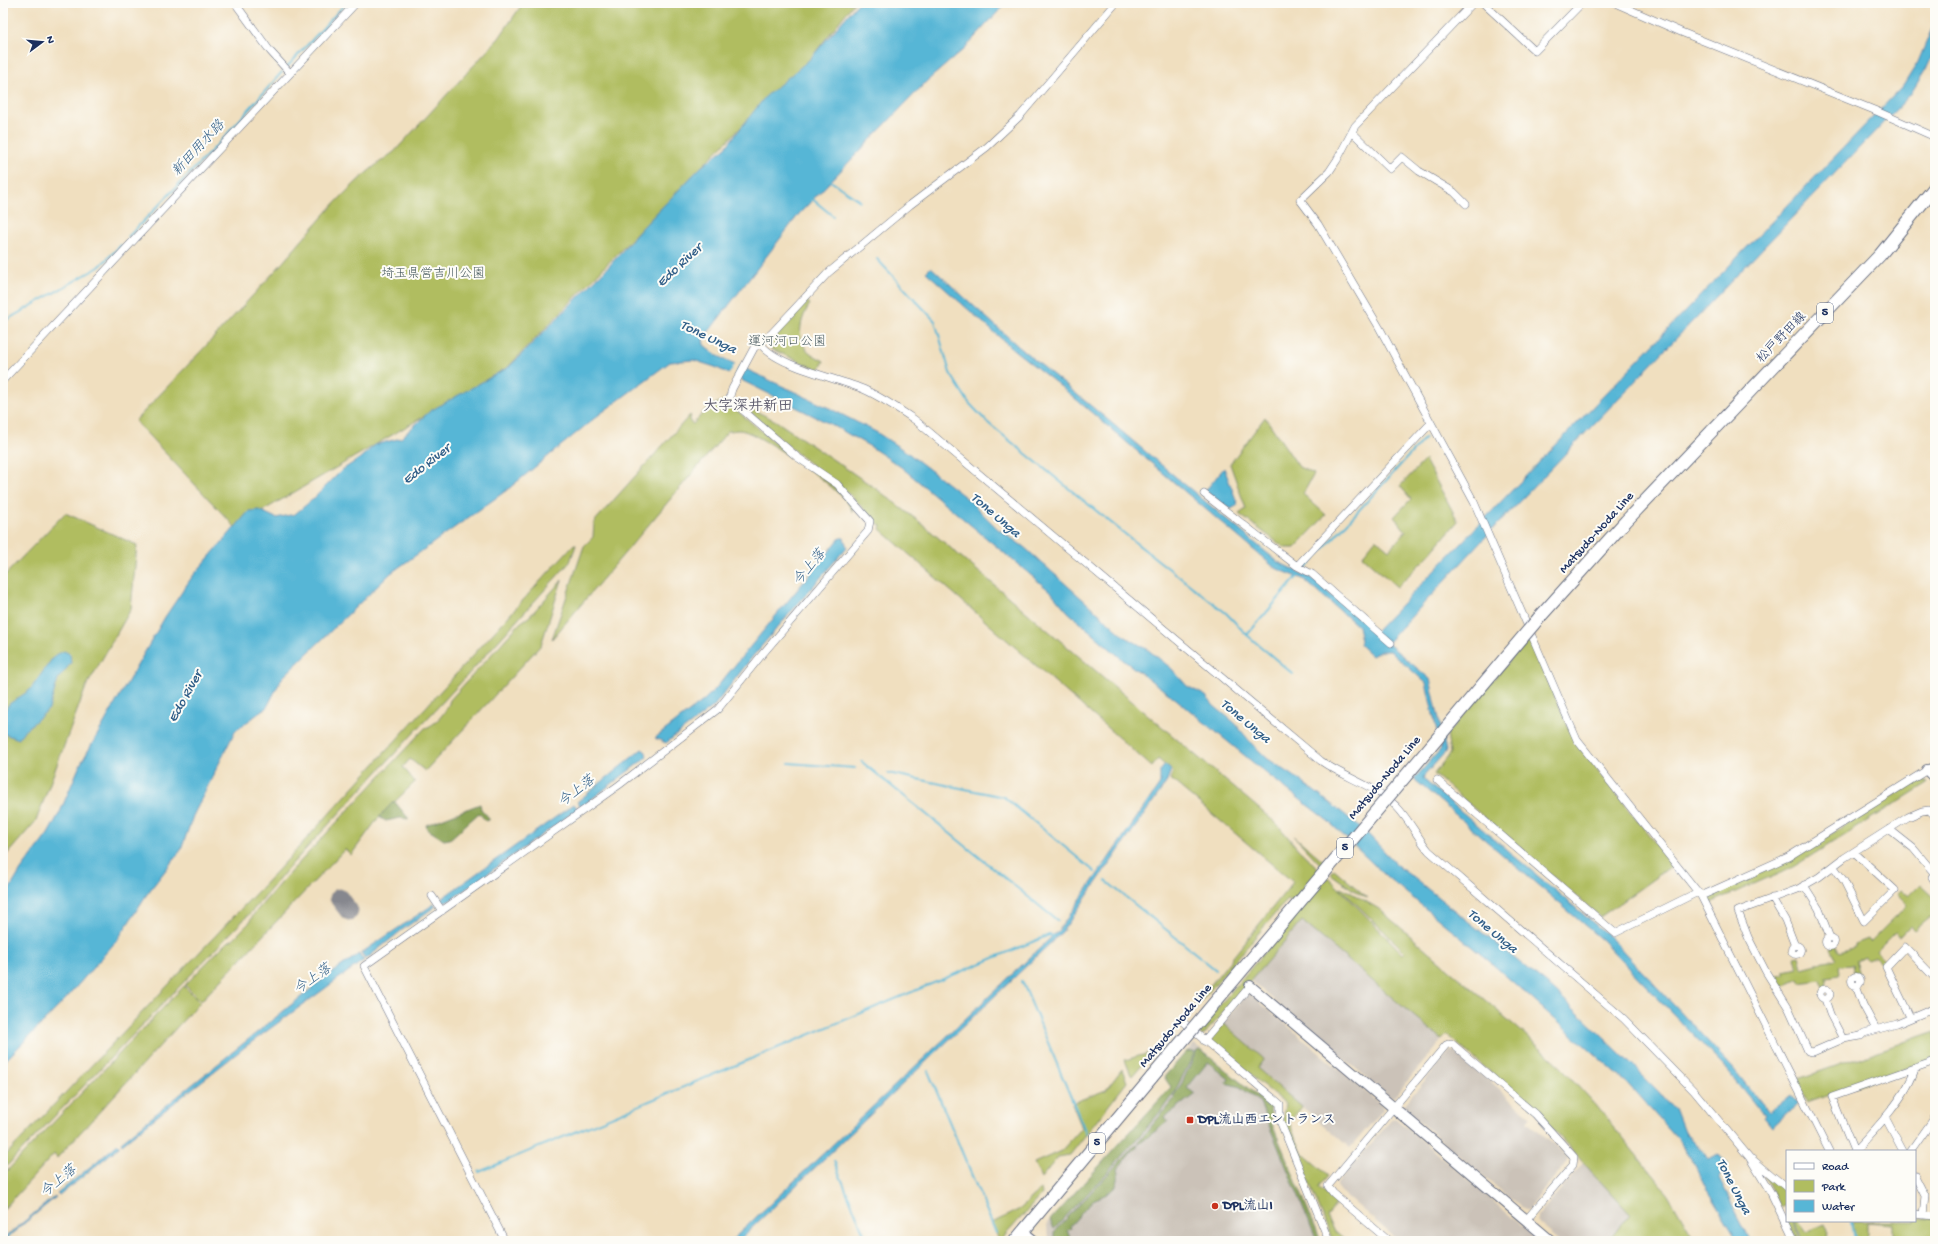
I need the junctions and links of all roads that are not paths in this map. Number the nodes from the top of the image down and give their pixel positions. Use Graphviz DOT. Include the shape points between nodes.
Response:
graph roads {
  1 [pos="235,3"];
  2 [pos="356,3"];
  3 [pos="1116,3"];
  4 [pos="1473,3"];
  5 [pos="1483,3"];
  6 [pos="1582,3"];
  7 [pos="1615,3"];
  8 [pos="290,73"];
  9 [pos="1352,132"];
  10 [pos="1935,137"];
  11 [pos="1935,187"];
  12 [pos="1466,204"];
  13 [pos="760,343"];
  14 [pos="3,380"];
  15 [pos="1431,423"];
  16 [pos="1204,494"];
  17 [pos="1297,566"];
  18 [pos="1391,643"];
  19 [pos="1931,768"];
  20 [pos="1935,778"];
  21 [pos="1437,780"];
  22 [pos="1935,816"];
  23 [pos="1889,829"];
  24 [pos="1855,853"];
  25 [pos="1834,867"];
  26 [pos="1935,873"];
  27 [pos="1935,882"];
  28 [pos="1804,885"];
  29 [pos="1700,894"];
  30 [pos="1772,898"];
  31 [pos="1830,938"];
  32 [pos="1795,946"];
  33 [pos="1935,978"];
  34 [pos="1250,986"];
  35 [pos="1856,986"];
  36 [pos="1825,999"];
  37 [pos="1935,1008"];
  38 [pos="1910,1017"];
  39 [pos="1184,1023"];
  40 [pos="1876,1030"];
  41 [pos="1843,1039"];
  42 [pos="1204,1042"];
  43 [pos="1935,1061"];
  44 [pos="1915,1068"];
  45 [pos="1393,1108"];
  46 [pos="1885,1117"];
  47 [pos="1935,1118"];
  48 [pos="1828,1150"];
  49 [pos="1854,1150"];
  50 [pos="1855,1150"];
  51 [pos="1902,1150"];
  52 [pos="1912,1150"];
  53 [pos="1749,1157"];
  54 [pos="1916,1178"];
  55 [pos="1786,1187"];
  56 [pos="1919,1214"];
  57 [pos="1935,1216"];
  58 [pos="1526,1220"];
  59 [pos="1019,1236"];
  60 [pos="506,1241"];
  61 [pos="1034,1241"];
  62 [pos="1329,1241"];
  63 [pos="1389,1241"];
  64 [pos="1551,1241"];
  65 [pos="1794,1241"];
  1 -- 8 [label="street" via="270,51"];
  2 -- 8 [label="street"];
  3 -- 13 [label="street" via="1020,116 987,147 844,258"];
  4 -- 9 [label="street"];
  5 -- 6 [label="street" via="1535,51"];
  7 -- 10 [label="street"];
  8 -- 14 [label="street"];
  9 -- 12 [label="street" via="1390,169 1402,158 1454,192"];
  9 -- 15 [label="street" via="1329,172 1300,200 1350,276"];
  11 -- 59 [label="main road, Matsudo-Noda Line / 5, bridge" via="1880,255 1626,521 1538,619"];
  13 -- 53 [label="street" via="766,351 788,362 863,389 915,420 1321,761 1365,784 1396,806 1429,851 1645,1040 1694,1091"];
  13 -- 60 [label="street" via="750,354 732,389 730,399 797,457 836,484 870,521 868,531 718,709 619,785 437,903 364,966"];
  15 -- 17 [label="street"];
  15 -- 29 [label="street" via="1481,517 1577,740"];
  16 -- 17 [label="street"];
  17 -- 18 [label="street" via="1312,574"];
  19 -- 20 [label="street"];
  19 -- 29 [label="street" via="1788,857"];
  21 -- 29 [label="street" via="1615,933"];
  22 -- 23 [label="street" via="1929,810 1922,811"];
  23 -- 24 [label="street"];
  23 -- 26 [label="street" via="1913,848"];
  24 -- 25 [label="street"];
  24 -- 25 [label="street" via="1895,890 1864,921"];
  25 -- 28 [label="street"];
  26 -- 27 [label="street" via="1932,878"];
  28 -- 30 [label="street"];
  28 -- 31 [label="street" via="1819,910"];
  29 -- 48 [label="street"];
  30 -- 32 [label="street" via="1785,920"];
  30 -- 41 [label="street" via="1738,911 1748,937 1789,1009 1808,1051 1813,1052"];
  33 -- 38 [label="street" via="1905,947 1886,967"];
  34 -- 42 [label="street"];
  34 -- 45 [label="street"];
  35 -- 40 [label="street"];
  36 -- 41 [label="street"];
  37 -- 38 [label="street"];
  38 -- 40 [label="street"];
  39 -- 42 [label="street"];
  40 -- 41 [label="street"];
  42 -- 62 [label="street" via="1280,1104 1280,1121"];
  43 -- 44 [label="street"];
  44 -- 46 [label="street" via="1913,1078"];
  44 -- 49 [label="street" via="1832,1097"];
  45 -- 58 [label="street"];
  45 -- 58 [label="street" via="1446,1045 1455,1045 1535,1114 1574,1157 1573,1165"];
  45 -- 63 [label="street" via="1328,1186"];
  46 -- 50 [label="street"];
  46 -- 51 [label="street"];
  47 -- 52 [label="street"];
  53 -- 55 [label="street"];
  53 -- 65 [label="street"];
  54 -- 56 [label="street" via="1925,1196"];
  56 -- 57 [label="street"];
  58 -- 64 [label="street"];
  59 -- 61 [label="street"];
}
